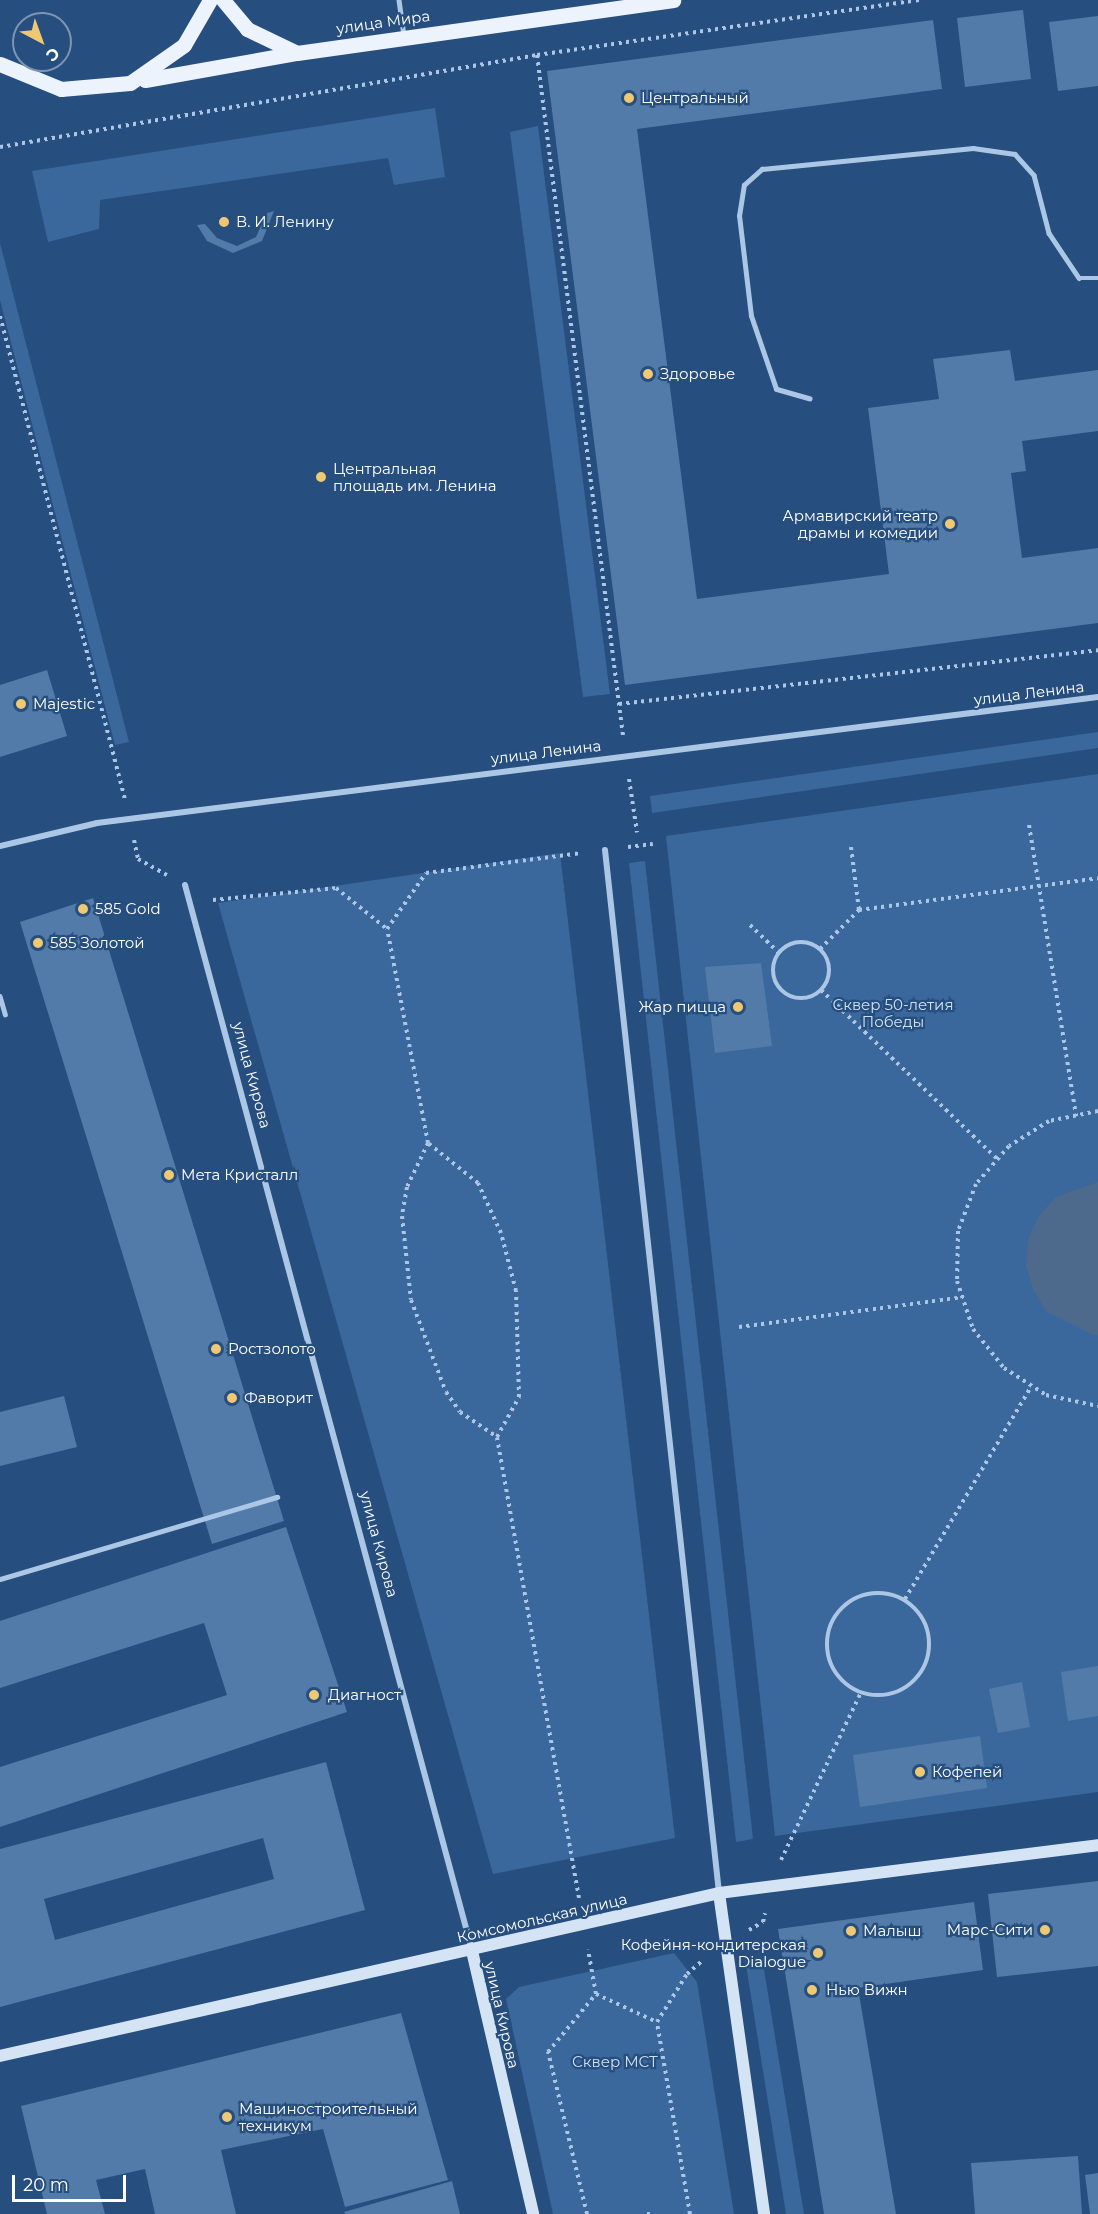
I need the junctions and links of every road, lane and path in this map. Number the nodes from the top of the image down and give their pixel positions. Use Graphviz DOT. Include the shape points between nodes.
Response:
graph roads {
  1 [pos="210,0"];
  2 [pos="223,0"];
  3 [pos="399,0"];
  4 [pos="674,0"];
  5 [pos="919,0"];
  6 [pos="613,4"];
  7 [pos="404,38"];
  8 [pos="297,53"];
  9 [pos="537,55"];
  10 [pos="0,64"];
  11 [pos="130,83"];
  12 [pos="0,147"];
  13 [pos="1098,278"];
  14 [pos="0,316"];
  15 [pos="810,399"];
  16 [pos="1098,650"];
  17 [pos="1098,697"];
  18 [pos="619,704"];
  19 [pos="625,754"];
  20 [pos="130,819"];
  21 [pos="1029,825"];
  22 [pos="638,832"];
  23 [pos="0,846"];
  24 [pos="851,847"];
  25 [pos="605,850"];
  26 [pos="1098,878"];
  27 [pos="185,885"];
  28 [pos="1036,885"];
  29 [pos="859,910"];
  30 [pos="750,925"];
  31 [pos="387,929"];
  32 [pos="819,949"];
  33 [pos="779,953"];
  34 [pos="821,990"];
  35 [pos="0,996"];
  36 [pos="5,1014"];
  37 [pos="1098,1111"];
  38 [pos="1076,1116"];
  39 [pos="428,1143"];
  40 [pos="997,1159"];
  41 [pos="963,1297"];
  42 [pos="739,1327"];
  43 [pos="1031,1387"];
  44 [pos="1098,1406"];
  45 [pos="497,1437"];
  46 [pos="277,1497"];
  47 [pos="0,1579"];
  48 [pos="905,1599"];
  49 [pos="861,1692"];
  50 [pos="1098,1845"];
  51 [pos="770,1887"];
  52 [pos="719,1893"];
  53 [pos="584,1923"];
  54 [pos="727,1941"];
  55 [pos="472,1951"];
  56 [pos="596,1994"];
  57 [pos="657,2022"];
  58 [pos="0,2056"];
  59 [pos="533,2214"];
  60 [pos="587,2214"];
  61 [pos="647,2214"];
  62 [pos="655,2214"];
  63 [pos="690,2214"];
  64 [pos="764,2214"];
  1 -- 11 [label="main road" via="193,35 174,55"];
  2 -- 8 [label="main road" via="247,28"];
  3 -- 7 [label="lane"];
  4 -- 6 [label="main road, улица Мира"];
  5 -- 9 [label="path"];
  6 -- 7 [label="main road, улица Мира"];
  7 -- 8 [label="main road, улица Мира"];
  8 -- 11 [label="main road, улица Мира"];
  9 -- 12 [label="path"];
  9 -- 18 [label="path"];
  10 -- 11 [label="main road" via="61,89"];
  13 -- 15 [label="lane" via="1079,278 1049,233 1034,175 1015,154 973,147 762,169 744,185 739,216 751,316 776,389"];
  14 -- 20 [label="path"];
  16 -- 18 [label="path"];
  17 -- 19 [label="street, улица Ленина"];
  18 -- 19 [label="path"];
  19 -- 20 [label="street, улица Ленина"];
  19 -- 22 [label="path"];
  20 -- 23 [label="street, улица Ленина"];
  20 -- 27 [label="path" via="138,859"];
  21 -- 28 [label="path"];
  24 -- 29 [label="path"];
  25 -- 31 [label="path" via="426,873"];
  25 -- 52 [label="street"];
  26 -- 28 [label="path"];
  27 -- 31 [label="path" via="218,903 336,888"];
  27 -- 55 [label="street, улица Кирова"];
  28 -- 29 [label="path"];
  28 -- 38 [label="path"];
  29 -- 32 [label="path"];
  30 -- 33 [label="path"];
  31 -- 39 [label="path"];
  32 -- 33 [label="path" via="794,943"];
  32 -- 34 [label="path" via="828,965"];
  33 -- 34 [label="path" via="772,970 778,987 804,998"];
  34 -- 40 [label="path"];
  35 -- 36 [label="lane"];
  37 -- 38 [label="path"];
  38 -- 40 [label="path" via="1049,1121"];
  39 -- 45 [label="path" via="406,1186 402,1216 411,1300 446,1392 460,1412"];
  39 -- 45 [label="path" via="478,1183 501,1233 516,1291 519,1397"];
  40 -- 41 [label="path" via="976,1184 958,1231"];
  41 -- 42 [label="path"];
  41 -- 43 [label="path" via="973,1329 1004,1368"];
  43 -- 44 [label="path"];
  43 -- 48 [label="path"];
  45 -- 53 [label="path"];
  46 -- 47 [label="lane"];
  48 -- 49 [label="path" via="926,1625 927,1659 920,1674 893,1693"];
  48 -- 49 [label="path" via="869,1594 852,1600 831,1624 828,1649 835,1672"];
  49 -- 51 [label="path"];
  50 -- 51 [label="main road, Комсомольская улица"];
  51 -- 52 [label="main road, Комсомольская улица"];
  51 -- 54 [label="path" via="763,1922"];
  52 -- 53 [label="main road, Комсомольская улица"];
  52 -- 54 [label="main road"];
  53 -- 55 [label="main road, Комсомольская улица"];
  53 -- 56 [label="path"];
  54 -- 57 [label="path" via="687,1974"];
  54 -- 64 [label="main road"];
  55 -- 58 [label="main road, Комсомольская улица"];
  55 -- 59 [label="main road, улица Кирова"];
  56 -- 57 [label="path"];
  56 -- 60 [label="path" via="548,2052"];
  57 -- 63 [label="path"];
  61 -- 62 [label="path"];
}
